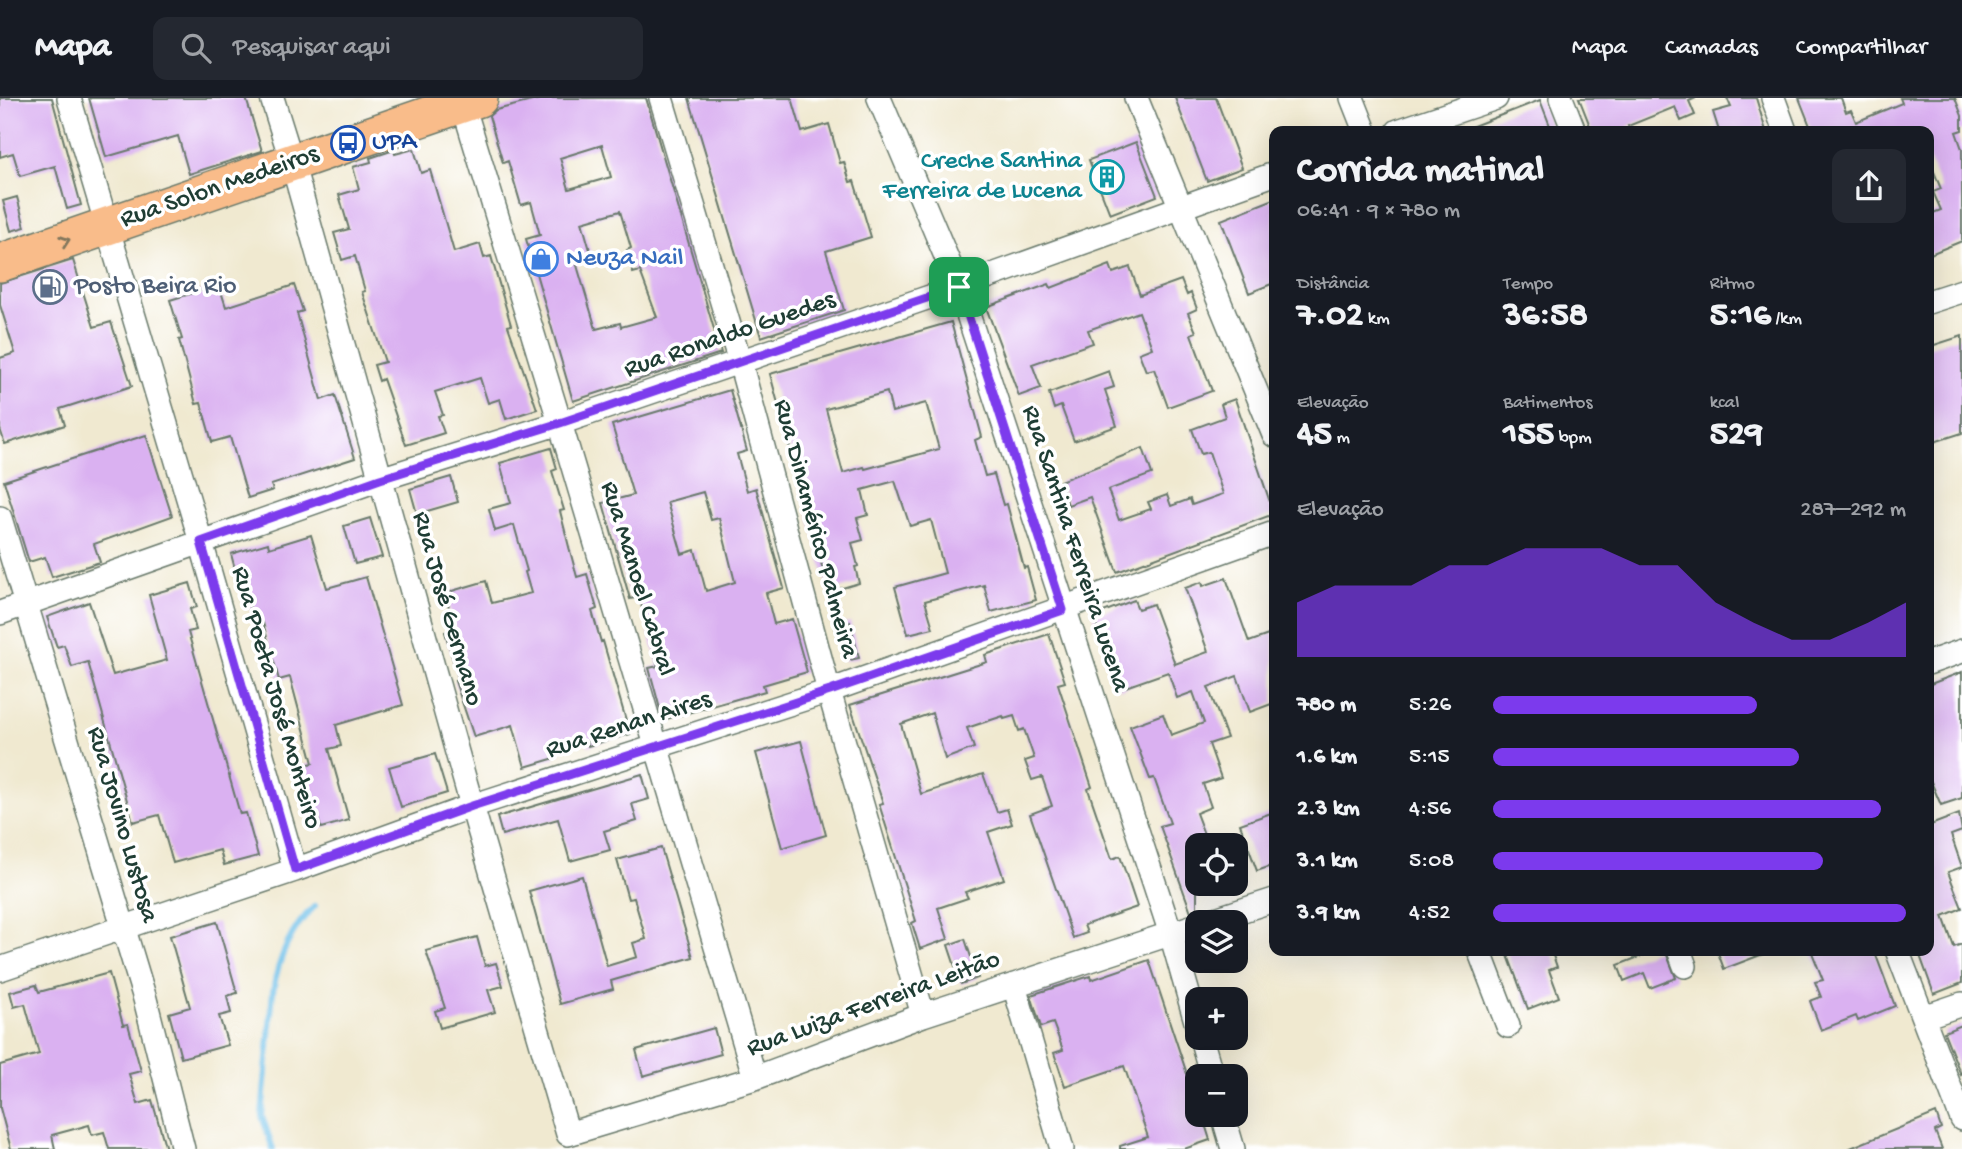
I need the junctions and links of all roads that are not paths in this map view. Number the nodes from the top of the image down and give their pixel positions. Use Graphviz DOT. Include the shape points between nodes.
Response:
graph roads {
  1 [pos="69,98"];
  2 [pos="272,98"];
  3 [pos="661,98"];
  4 [pos="879,98"];
  5 [pos="1136,98"];
  6 [pos="1352,98"];
  7 [pos="1496,98"];
  8 [pos="1561,98"];
  9 [pos="1773,98"];
  10 [pos="467,100"];
  11 [pos="1363,126"];
  12 [pos="1413,126"];
  13 [pos="1572,126"];
  14 [pos="1784,126"];
  15 [pos="292,162"];
  16 [pos="1269,176"];
  17 [pos="1180,207"];
  18 [pos="109,227"];
  19 [pos="0,263"];
  20 [pos="959,287"];
  21 [pos="1962,291"];
  22 [pos="1934,300"];
  23 [pos="740,362"];
  24 [pos="560,423"];
  25 [pos="1269,423"];
  26 [pos="380,479"];
  27 [pos="0,518"];
  28 [pos="1269,535"];
  29 [pos="201,542"];
  30 [pos="27,603"];
  31 [pos="1063,610"];
  32 [pos="0,613"];
  33 [pos="1962,651"];
  34 [pos="1934,661"];
  35 [pos="830,691"];
  36 [pos="657,747"];
  37 [pos="472,806"];
  38 [pos="295,870"];
  39 [pos="1269,903"];
  40 [pos="1245,910"];
  41 [pos="121,927"];
  42 [pos="1185,929"];
  43 [pos="1171,934"];
  44 [pos="1481,956"];
  45 [pos="1899,956"];
  46 [pos="0,969"];
  47 [pos="1014,985"];
  48 [pos="1186,987"];
  49 [pos="1962,1004"];
  50 [pos="923,1015"];
  51 [pos="1924,1017"];
  52 [pos="1508,1026"];
  53 [pos="755,1078"];
  54 [pos="1962,1119"];
  55 [pos="1227,1127"];
  56 [pos="568,1134"];
  57 [pos="183,1149"];
  58 [pos="1062,1149"];
  59 [pos="1233,1149"];
  1 -- 18 [label="street, Rua Poeta José Monteiro"];
  2 -- 15 [label="street, Rua José Germano"];
  3 -- 23 [label="street, Rua Dinamérico Palmeira"];
  4 -- 20 [label="street, Rua Santina Ferreira Lucena"];
  5 -- 17 [label="street"];
  6 -- 11 [label="street"];
  7 -- 12 [label="street"];
  8 -- 13 [label="street"];
  9 -- 14 [label="street"];
  10 -- 15 [label="main road, Rua Solon Medeiros"];
  10 -- 24 [label="street, Rua Manoel Cabral"];
  15 -- 18 [label="main road, Rua Solon Medeiros"];
  15 -- 26 [label="street, Rua José Germano"];
  16 -- 17 [label="street, Rua Ronaldo Guedes"];
  17 -- 20 [label="street, Rua Ronaldo Guedes"];
  17 -- 25 [label="street"];
  19 -- 18 [label="main road, Rua Solon Medeiros, one-way"];
  18 -- 29 [label="street, Rua Poeta José Monteiro"];
  20 -- 23 [label="street, Rua Ronaldo Guedes"];
  20 -- 31 [label="street, Rua Santina Ferreira Lucena"];
  21 -- 22 [label="street"];
  23 -- 24 [label="street, Rua Ronaldo Guedes"];
  23 -- 35 [label="street, Rua Dinamérico Palmeira"];
  24 -- 26 [label="street, Rua Ronaldo Guedes"];
  24 -- 36 [label="street, Rua Manoel Cabral"];
  26 -- 29 [label="street, Rua Ronaldo Guedes"];
  26 -- 37 [label="street, Rua José Germano"];
  27 -- 30 [label="street, Rua Jovino Lustosa"];
  28 -- 31 [label="street, Rua Renan Aires"];
  29 -- 30 [label="street, Rua Ronaldo Guedes"];
  29 -- 38 [label="street, Rua Poeta José Monteiro"];
  30 -- 32 [label="street, Rua Ronaldo Guedes"];
  30 -- 41 [label="street, Rua Jovino Lustosa"];
  31 -- 35 [label="street, Rua Renan Aires"];
  31 -- 43 [label="street, Rua Santina Ferreira Lucena"];
  33 -- 34 [label="street"];
  35 -- 36 [label="street, Rua Renan Aires"];
  35 -- 50 [label="street, Rua Dinamérico Palmeira"];
  36 -- 37 [label="street, Rua Renan Aires"];
  36 -- 53 [label="street, Rua Manoel Cabral"];
  37 -- 38 [label="street, Rua Renan Aires"];
  37 -- 56 [label="street, Rua José Germano"];
  38 -- 41 [label="street, Rua Renan Aires"];
  39 -- 40 [label="street"];
  41 -- 46 [label="street, Rua Renan Aires"];
  41 -- 57 [label="street, Rua Jovino Lustosa" via="145,999"];
  42 -- 43 [label="street, Rua Luiza Ferreira Leitão"];
  43 -- 47 [label="street, Rua Luiza Ferreira Leitão"];
  43 -- 48 [label="street, Rua Santina Ferreira Lucena"];
  44 -- 52 [label="street"];
  45 -- 51 [label="street"];
  47 -- 50 [label="street, Rua Luiza Ferreira Leitão"];
  47 -- 58 [label="street"];
  49 -- 51 [label="street"];
  50 -- 53 [label="street, Rua Luiza Ferreira Leitão"];
  51 -- 54 [label="street"];
  53 -- 56 [label="street, Rua Luiza Ferreira Leitão"];
  55 -- 59 [label="street"];
}
